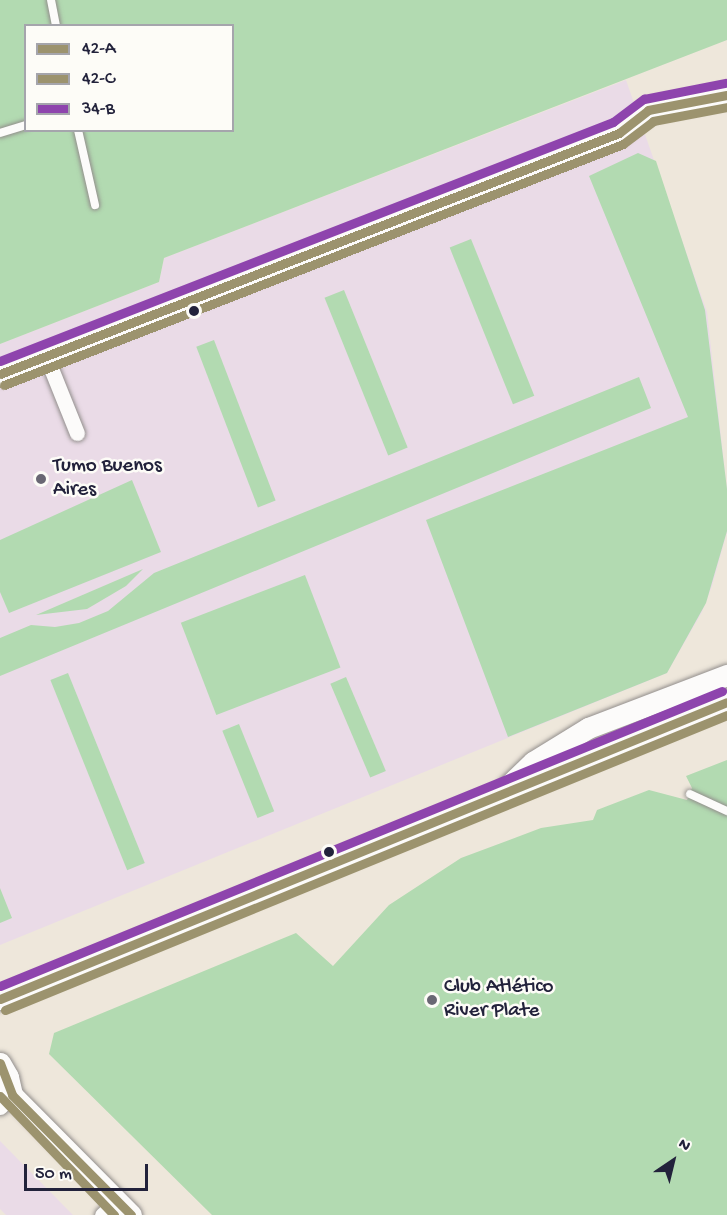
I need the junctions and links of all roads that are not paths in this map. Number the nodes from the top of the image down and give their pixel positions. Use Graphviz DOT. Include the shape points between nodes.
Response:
graph roads {
  1 [pos="51,0"];
  2 [pos="56,24"];
  3 [pos="727,95"];
  4 [pos="24,126"];
  5 [pos="78,132"];
  6 [pos="0,133"];
  7 [pos="95,205"];
  8 [pos="45,357"];
  9 [pos="0,374"];
  10 [pos="77,434"];
  11 [pos="727,675"];
  12 [pos="727,702"];
  13 [pos="690,794"];
  14 [pos="498,796"];
  15 [pos="727,811"];
  16 [pos="0,999"];
  17 [pos="0,1064"];
  18 [pos="4,1098"];
  19 [pos="117,1210"];
  1 -- 2 [label="lane"];
  3 -- 8 [label="main road" via="648,110 619,133"];
  4 -- 6 [label="lane"];
  5 -- 7 [label="lane"];
  8 -- 9 [label="main road"];
  8 -- 10 [label="street"];
  11 -- 14 [label="main road" via="588,729 533,762"];
  12 -- 14 [label="main road"];
  13 -- 15 [label="lane"];
  14 -- 16 [label="main road"];
  17 -- 18 [label="main road" via="8,1077"];
  18 -- 19 [label="main road"];
}
